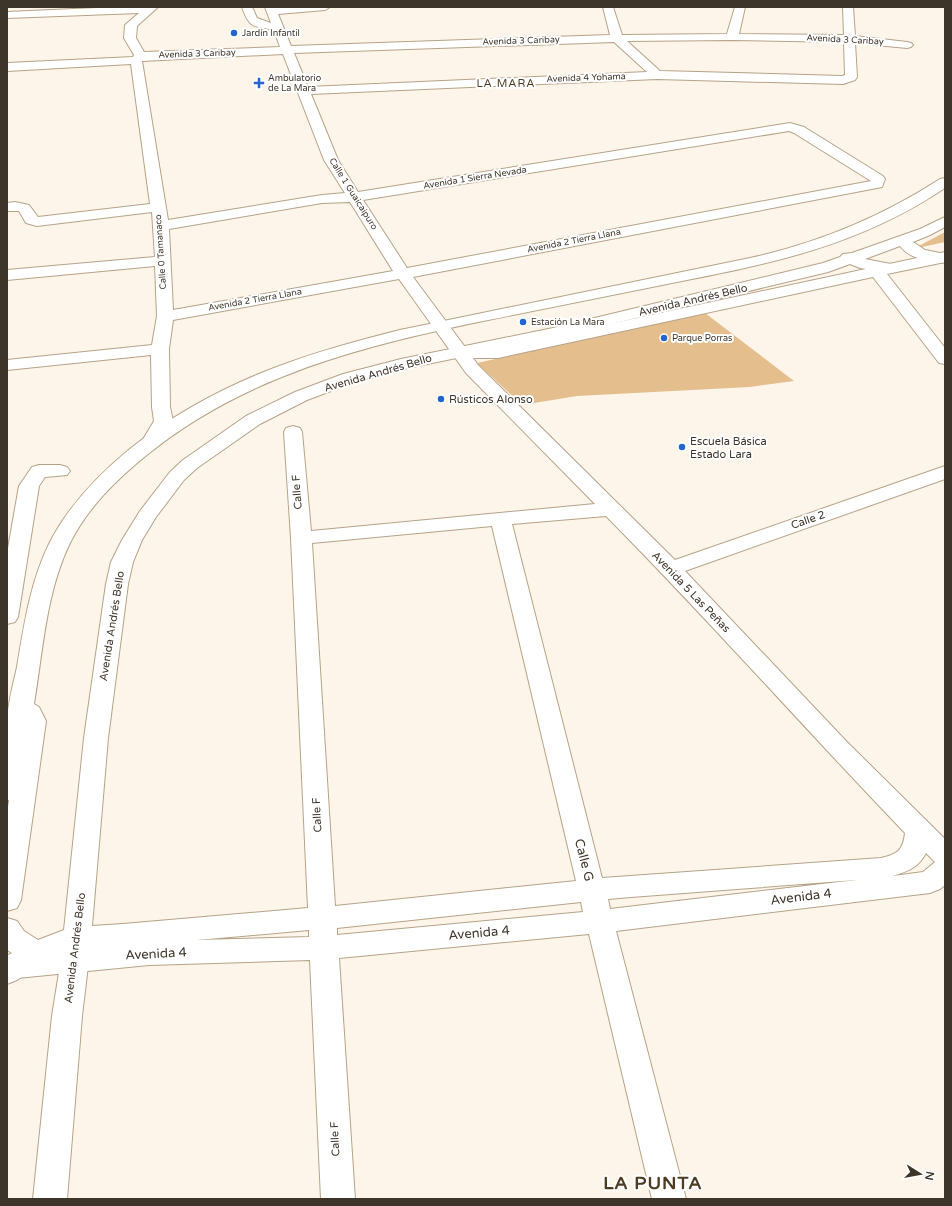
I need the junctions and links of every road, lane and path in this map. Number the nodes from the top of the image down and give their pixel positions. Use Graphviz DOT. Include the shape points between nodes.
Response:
graph roads {
  1 [pos="247,7"];
  2 [pos="325,7"];
  3 [pos="608,7"];
  4 [pos="740,7"];
  5 [pos="848,7"];
  6 [pos="152,8"];
  7 [pos="106,9"];
  8 [pos="271,9"];
  9 [pos="35,10"];
  10 [pos="7,15"];
  11 [pos="131,25"];
  12 [pos="116,26"];
  13 [pos="278,28"];
  14 [pos="732,37"];
  15 [pos="617,38"];
  16 [pos="849,39"];
  17 [pos="907,45"];
  18 [pos="287,50"];
  19 [pos="138,58"];
  20 [pos="7,67"];
  21 [pos="657,75"];
  22 [pos="304,91"];
  23 [pos="790,127"];
  24 [pos="945,182"];
  25 [pos="926,195"];
  26 [pos="354,197"];
  27 [pos="158,207"];
  28 [pos="7,208"];
  29 [pos="945,221"];
  30 [pos="161,226"];
  31 [pos="904,240"];
  32 [pos="812,247"];
  33 [pos="943,257"];
  34 [pos="868,260"];
  35 [pos="163,261"];
  36 [pos="403,274"];
  37 [pos="7,276"];
  38 [pos="165,316"];
  39 [pos="441,325"];
  40 [pos="160,349"];
  41 [pos="459,352"];
  42 [pos="945,358"];
  43 [pos="7,365"];
  44 [pos="293,432"];
  45 [pos="151,441"];
  46 [pos="60,471"];
  47 [pos="945,472"];
  48 [pos="612,509"];
  49 [pos="15,516"];
  50 [pos="501,520"];
  51 [pos="301,538"];
  52 [pos="671,569"];
  53 [pos="7,617"];
  54 [pos="21,706"];
  55 [pos="7,791"];
  56 [pos="918,830"];
  57 [pos="945,855"];
  58 [pos="945,869"];
  59 [pos="592,891"];
  60 [pos="7,900"];
  61 [pos="80,910"];
  62 [pos="323,918"];
  63 [pos="599,922"];
  64 [pos="7,929"];
  65 [pos="123,935"];
  66 [pos="325,948"];
  67 [pos="76,950"];
  68 [pos="39,952"];
  69 [pos="10,968"];
  70 [pos="50,1199"];
  71 [pos="338,1199"];
  72 [pos="669,1199"];
  1 -- 13 [label="main road" via="252,20"];
  2 -- 8 [label="main road"];
  3 -- 15 [label="main road"];
  4 -- 14 [label="main road"];
  5 -- 16 [label="main road"];
  6 -- 7 [label="main road"];
  6 -- 11 [label="main road"];
  7 -- 9 [label="main road"];
  8 -- 13 [label="main road, Calle 1 Guaicaipuro"];
  9 -- 10 [label="main road"];
  11 -- 12 [label="main road"];
  11 -- 19 [label="main road" via="130,38"];
  13 -- 18 [label="main road, Calle 1 Guaicaipuro"];
  14 -- 15 [label="main road, Avenida 3 Caribay"];
  14 -- 16 [label="main road, Avenida 3 Caribay"];
  15 -- 18 [label="main road, Avenida 3 Caribay"];
  15 -- 21 [label="main road"];
  16 -- 17 [label="main road, Avenida 3 Caribay"];
  16 -- 21 [label="main road, Avenida 4 Yohama" via="851,77 843,80"];
  18 -- 19 [label="main road, Avenida 3 Caribay"];
  18 -- 22 [label="main road, Calle 1 Guaicaipuro"];
  19 -- 20 [label="main road, Avenida 3 Caribay"];
  19 -- 27 [label="main road, Calle 0 Tamanaco"];
  21 -- 22 [label="main road, Avenida 4 Yohama"];
  22 -- 26 [label="main road, Calle 1 Guaicaipuro" via="331,160"];
  23 -- 26 [label="main road, Avenida 1 Sierra Nevada"];
  23 -- 36 [label="main road, Avenida 2 Tierra Llana" via="878,179 877,184"];
  24 -- 25 [label="main road"];
  25 -- 32 [label="main road" via="877,221"];
  25 -- 34 [label="main road" via="919,205 907,214 846,242 844,247"];
  26 -- 30 [label="main road, Avenida 1 Sierra Nevada" via="322,199"];
  26 -- 36 [label="main road, Calle 1 Guaicaipuro"];
  27 -- 28 [label="main road" via="37,222 31,220 24,208"];
  27 -- 30 [label="main road, Calle 0 Tamanaco"];
  29 -- 31 [label="main road, Avenida Andrés Bello"];
  30 -- 35 [label="main road, Calle 0 Tamanaco"];
  31 -- 33 [label="main road" via="912,251"];
  31 -- 34 [label="main road, Avenida Andrés Bello"];
  32 -- 34 [label="main road" via="830,247"];
  32 -- 39 [label="main road" via="752,262"];
  33 -- 34 [label="main road" via="905,265"];
  34 -- 41 [label="main road, Avenida Andrés Bello" via="553,333"];
  34 -- 42 [label="main road"];
  35 -- 37 [label="main road"];
  35 -- 38 [label="main road, Calle 0 Tamanaco"];
  36 -- 38 [label="main road, Avenida 2 Tierra Llana"];
  36 -- 39 [label="main road, Calle 1 Guaicaipuro"];
  38 -- 40 [label="main road, Calle 0 Tamanaco"];
  39 -- 41 [label="main road, Avenida 5 Las Peñas"];
  39 -- 45 [label="main road" via="350,347 287,367 239,387"];
  40 -- 43 [label="main road"];
  40 -- 45 [label="main road, Calle 0 Tamanaco" via="162,407 165,415"];
  41 -- 48 [label="main road, Avenida 5 Las Peñas" via="472,369"];
  41 -- 61 [label="main road, Avenida Andrés Bello" via="349,378 302,396 253,420 190,464 177,476 147,515 122,562 117,584 96,738"];
  44 -- 51 [label="main road, Calle F"];
  45 -- 54 [label="main road" via="97,490 62,537 46,576 39,604"];
  46 -- 49 [label="main road" via="39,471"];
  47 -- 52 [label="main road, Calle 2"];
  48 -- 50 [label="main road"];
  48 -- 52 [label="main road, Avenida 5 Las Peñas"];
  49 -- 53 [label="main road"];
  50 -- 51 [label="main road"];
  50 -- 59 [label="main road, Calle G"];
  51 -- 62 [label="main road, Calle F"];
  52 -- 56 [label="main road, Avenida 5 Las Peñas"];
  54 -- 55 [label="main road"];
  54 -- 60 [label="main road" via="30,713 34,721"];
  56 -- 57 [label="main road, Avenida 5 Las Peñas"];
  56 -- 59 [label="main road" via="917,844 912,854 908,859 892,866"];
  58 -- 63 [label="main road, Avenida 4" via="930,882"];
  59 -- 62 [label="main road"];
  59 -- 63 [label="main road, Calle G"];
  61 -- 65 [label="main road" via="101,928"];
  61 -- 67 [label="main road, Avenida Andrés Bello"];
  62 -- 65 [label="main road"];
  62 -- 66 [label="main road, Calle F"];
  63 -- 66 [label="main road, Avenida 4"];
  63 -- 72 [label="main road, Calle G"];
  64 -- 68 [label="main road" via="18,943"];
  65 -- 67 [label="main road"];
  66 -- 67 [label="main road, Avenida 4" via="149,953"];
  66 -- 71 [label="main road, Calle F"];
  67 -- 68 [label="main road"];
  67 -- 69 [label="main road, Avenida 4"];
  67 -- 70 [label="main road, Avenida Andrés Bello" via="67,1016"];
  68 -- 69 [label="main road"];
}
